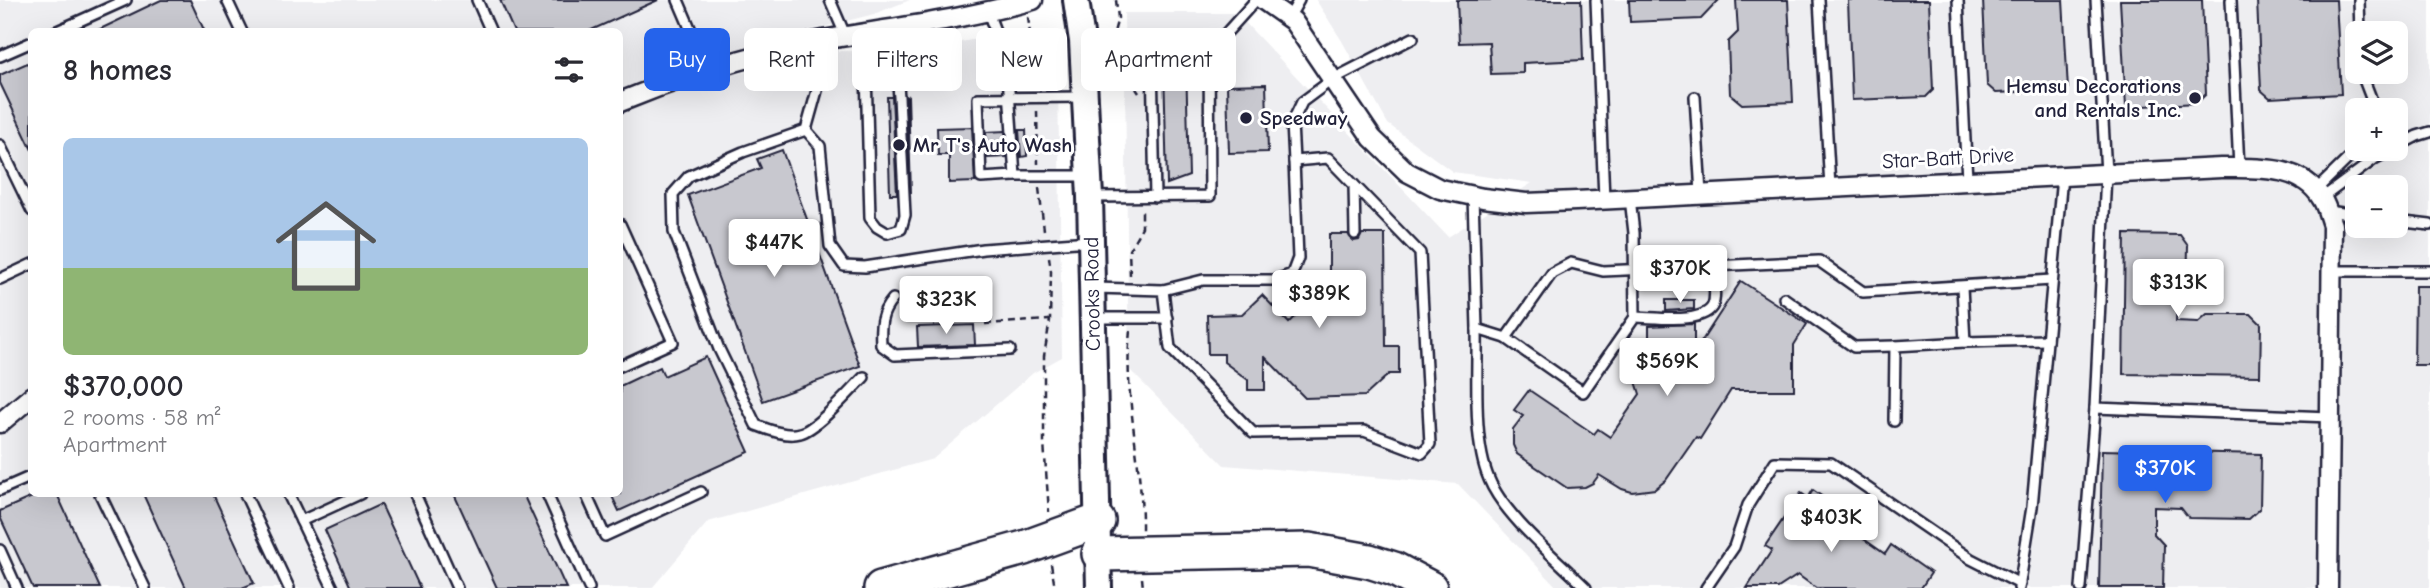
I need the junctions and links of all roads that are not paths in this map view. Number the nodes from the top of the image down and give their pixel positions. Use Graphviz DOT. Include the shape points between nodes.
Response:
graph roads {
  1 [pos="126,0"];
  2 [pos="227,0"];
  3 [pos="477,0"];
  4 [pos="678,0"];
  5 [pos="831,0"];
  6 [pos="1076,0"];
  7 [pos="1256,0"];
  8 [pos="1264,0"];
  9 [pos="1299,0"];
  10 [pos="1596,0"];
  11 [pos="1819,0"];
  12 [pos="1958,0"];
  13 [pos="2096,0"];
  14 [pos="2231,0"];
  15 [pos="2359,0"];
  16 [pos="1030,1"];
  17 [pos="987,10"];
  18 [pos="1289,18"];
  19 [pos="2360,21"];
  20 [pos="64,28"];
  21 [pos="240,28"];
  22 [pos="489,28"];
  23 [pos="690,28"];
  24 [pos="902,28"];
  25 [pos="1231,28"];
  26 [pos="852,36"];
  27 [pos="846,37"];
  28 [pos="838,38"];
  29 [pos="1413,38"];
  30 [pos="28,44"];
  31 [pos="0,56"];
  32 [pos="1334,79"];
  33 [pos="650,91"];
  34 [pos="817,91"];
  35 [pos="867,91"];
  36 [pos="898,91"];
  37 [pos="1153,91"];
  38 [pos="1209,91"];
  39 [pos="1085,97"];
  40 [pos="1695,97"];
  41 [pos="1010,98"];
  42 [pos="623,101"];
  43 [pos="806,131"];
  44 [pos="2430,132"];
  45 [pos="2408,142"];
  46 [pos="0,145"];
  47 [pos="1294,160"];
  48 [pos="2348,161"];
  49 [pos="2372,161"];
  50 [pos="2239,168"];
  51 [pos="2106,173"];
  52 [pos="1015,176"];
  53 [pos="2062,176"];
  54 [pos="1967,180"];
  55 [pos="1354,185"];
  56 [pos="1089,186"];
  57 [pos="1830,187"];
  58 [pos="1702,194"];
  59 [pos="1473,196"];
  60 [pos="1155,197"];
  61 [pos="1630,198"];
  62 [pos="1604,199"];
  63 [pos="2321,200"];
  64 [pos="28,203"];
  65 [pos="2345,210"];
  66 [pos="2408,222"];
  67 [pos="2430,225"];
  68 [pos="623,231"];
  69 [pos="1355,234"];
  70 [pos="1091,241"];
  71 [pos="28,266"];
  72 [pos="1713,266"];
  73 [pos="1634,270"];
  74 [pos="2332,271"];
  75 [pos="2430,271"];
  76 [pos="0,279"];
  77 [pos="2052,280"];
  78 [pos="1093,288"];
  79 [pos="1962,288"];
  80 [pos="1163,290"];
  81 [pos="1784,298"];
  82 [pos="893,299"];
  83 [pos="1093,317"];
  84 [pos="1167,317"];
  85 [pos="1635,317"];
  86 [pos="1477,329"];
  87 [pos="1506,338"];
  88 [pos="2047,341"];
  89 [pos="1965,342"];
  90 [pos="1895,346"];
  91 [pos="1010,350"];
  92 [pos="623,365"];
  93 [pos="864,377"];
  94 [pos="28,399"];
  95 [pos="2095,408"];
  96 [pos="2330,417"];
  97 [pos="1894,421"];
  98 [pos="0,423"];
  99 [pos="28,477"];
  100 [pos="0,489"];
  101 [pos="701,492"];
  102 [pos="101,497"];
  103 [pos="246,497"];
  104 [pos="289,497"];
  105 [pos="353,497"];
  106 [pos="416,497"];
  107 [pos="548,497"];
  108 [pos="587,497"];
  109 [pos="301,521"];
  110 [pos="1098,521"];
  111 [pos="0,550"];
  112 [pos="1098,554"];
  113 [pos="2019,586"];
  114 [pos="17,588"];
  115 [pos="145,588"];
  116 [pos="289,588"];
  117 [pos="332,588"];
  118 [pos="457,588"];
  119 [pos="589,588"];
  120 [pos="881,588"];
  121 [pos="1099,588"];
  122 [pos="1430,588"];
  123 [pos="1586,588"];
  124 [pos="1706,588"];
  125 [pos="2081,588"];
  126 [pos="2328,588"];
  1 -- 20 [label="lane"];
  2 -- 21 [label="lane"];
  3 -- 22 [label="lane"];
  4 -- 23 [label="lane"];
  5 -- 27 [label="lane"];
  6 -- 39 [label="main road, Crooks Road"];
  7 -- 25 [label="lane"];
  8 -- 18 [label="street, Star-Batt Drive"];
  9 -- 18 [label="lane"];
  10 -- 62 [label="lane"];
  11 -- 57 [label="lane"];
  12 -- 54 [label="lane"];
  13 -- 51 [label="lane"];
  14 -- 50 [label="lane"];
  15 -- 19 [label="lane"];
  16 -- 17 [label="street"];
  17 -- 24 [label="street"];
  17 -- 41 [label="lane" via="1007,62"];
  18 -- 32 [label="street, Star-Batt Drive"];
  26 -- 27 [label="street"];
  27 -- 28 [label="street"];
  29 -- 32 [label="lane"];
  30 -- 31 [label="lane"];
  32 -- 47 [label="lane" via="1302,102 1293,123"];
  32 -- 59 [label="street, Star-Batt Drive" via="1372,138 1407,172 1440,189"];
  33 -- 42 [label="street"];
  34 -- 43 [label="lane"];
  35 -- 36 [label="lane" via="870,218 887,233 901,229 905,215"];
  37 -- 60 [label="lane"];
  38 -- 60 [label="lane" via="1210,196"];
  39 -- 41 [label="lane"];
  39 -- 56 [label="main road, Crooks Road"];
  40 -- 58 [label="lane"];
  41 -- 52 [label="lane"];
  41 -- 52 [label="lane" via="978,98 981,177"];
  43 -- 70 [label="lane" via="820,145 830,246 844,266 892,265 956,252"];
  43 -- 93 [label="lane" via="689,176 673,194 674,232 719,349 756,425 800,433"];
  44 -- 45 [label="lane"];
  46 -- 64 [label="lane"];
  47 -- 55 [label="lane" via="1328,158"];
  47 -- 80 [label="lane" via="1298,258 1292,274 1276,280 1203,280"];
  48 -- 63 [label="lane"];
  49 -- 63 [label="lane"];
  50 -- 51 [label="street, Star-Batt Drive"];
  50 -- 63 [label="street, Star-Batt Drive" via="2284,172 2306,183"];
  51 -- 53 [label="street, Star-Batt Drive"];
  51 -- 95 [label="lane"];
  52 -- 56 [label="lane"];
  53 -- 54 [label="street, Star-Batt Drive"];
  53 -- 77 [label="lane"];
  54 -- 57 [label="street, Star-Batt Drive"];
  55 -- 69 [label="lane"];
  55 -- 84 [label="lane" via="1420,253 1430,444 1422,453 1364,431 1253,433 1170,348"];
  56 -- 60 [label="lane"];
  56 -- 70 [label="main road, Crooks Road"];
  57 -- 58 [label="street, Star-Batt Drive"];
  58 -- 61 [label="street, Star-Batt Drive"];
  59 -- 62 [label="street, Star-Batt Drive" via="1525,203"];
  59 -- 86 [label="lane"];
  61 -- 62 [label="street, Star-Batt Drive"];
  61 -- 73 [label="lane"];
  63 -- 65 [label="lane"];
  63 -- 74 [label="street" via="2332,225"];
  66 -- 67 [label="lane"];
  68 -- 92 [label="lane" via="673,342"];
  70 -- 78 [label="main road, Crooks Road"];
  71 -- 76 [label="lane"];
  72 -- 73 [label="lane"];
  72 -- 79 [label="lane" via="1819,261 1863,292"];
  72 -- 85 [label="lane" via="1714,303 1707,314"];
  73 -- 85 [label="lane"];
  73 -- 87 [label="lane" via="1603,271 1571,263 1552,273"];
  74 -- 75 [label="lane"];
  74 -- 96 [label="street"];
  77 -- 79 [label="lane"];
  77 -- 88 [label="lane"];
  78 -- 80 [label="lane"];
  78 -- 83 [label="main road, Crooks Road"];
  79 -- 89 [label="lane"];
  80 -- 84 [label="lane"];
  81 -- 90 [label="lane" via="1854,347"];
  82 -- 91 [label="lane" via="883,311 880,326 881,345 895,355"];
  83 -- 84 [label="lane"];
  83 -- 110 [label="main road, Crooks Road"];
  85 -- 87 [label="lane" via="1583,392"];
  86 -- 87 [label="lane"];
  86 -- 123 [label="lane" via="1480,449 1489,480 1509,511"];
  88 -- 89 [label="lane"];
  88 -- 113 [label="lane" via="2032,507"];
  89 -- 90 [label="lane"];
  90 -- 97 [label="lane"];
  94 -- 98 [label="street"];
  95 -- 96 [label="lane"];
  95 -- 125 [label="lane"];
  96 -- 126 [label="street"];
  99 -- 100 [label="lane"];
  101 -- 108 [label="lane" via="605,536"];
  102 -- 115 [label="lane"];
  103 -- 116 [label="lane"];
  104 -- 109 [label="lane"];
  105 -- 109 [label="lane"];
  106 -- 118 [label="lane"];
  107 -- 119 [label="lane"];
  109 -- 117 [label="lane"];
  110 -- 112 [label="main road, Crooks Road"];
  110 -- 120 [label="highway" via="1050,540"];
  111 -- 114 [label="lane"];
  112 -- 121 [label="main road, Crooks Road"];
  112 -- 122 [label="highway" via="1309,551 1369,561"];
  113 -- 124 [label="lane" via="1970,559 1830,463 1775,462 1748,505 1734,547"];
}
